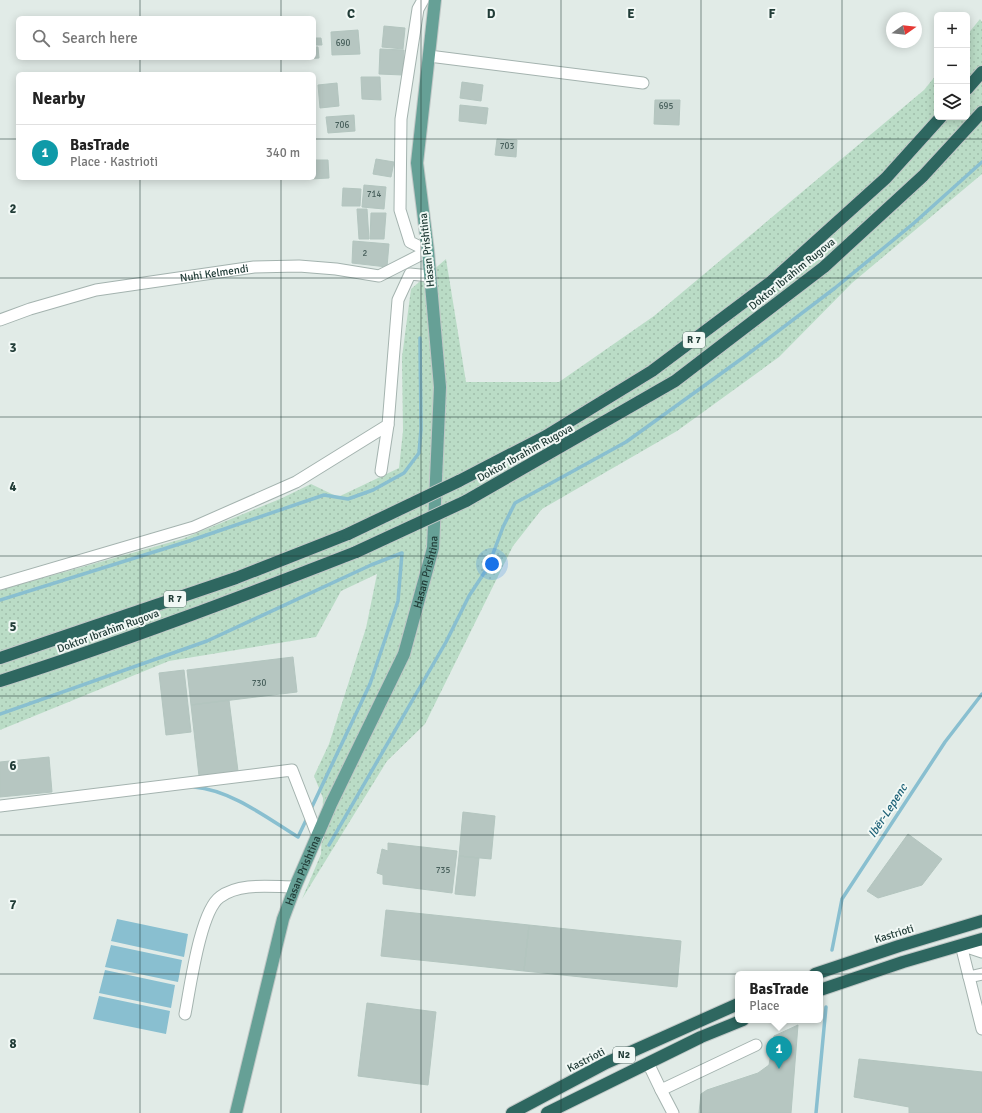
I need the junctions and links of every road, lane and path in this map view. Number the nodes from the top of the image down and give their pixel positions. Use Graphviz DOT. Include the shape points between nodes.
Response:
graph roads {
  1 [pos="423,0"];
  2 [pos="435,0"];
  3 [pos="429,56"];
  4 [pos="982,72"];
  5 [pos="643,83"];
  6 [pos="970,86"];
  7 [pos="982,112"];
  8 [pos="938,120"];
  9 [pos="428,251"];
  10 [pos="430,276"];
  11 [pos="0,320"];
  12 [pos="388,425"];
  13 [pos="381,471"];
  14 [pos="0,584"];
  15 [pos="0,658"];
  16 [pos="0,681"];
  17 [pos="0,806"];
  18 [pos="318,837"];
  19 [pos="295,887"];
  20 [pos="982,921"];
  21 [pos="982,939"];
  22 [pos="961,945"];
  23 [pos="982,952"];
  24 [pos="823,972"];
  25 [pos="982,974"];
  26 [pos="969,977"];
  27 [pos="823,989"];
  28 [pos="735,1005"];
  29 [pos="185,1014"];
  30 [pos="736,1023"];
  31 [pos="982,1029"];
  32 [pos="756,1045"];
  33 [pos="648,1063"];
  34 [pos="661,1090"];
  35 [pos="236,1113"];
  36 [pos="512,1113"];
  37 [pos="547,1113"];
  38 [pos="673,1113"];
  1 -- 9 [label="street" via="418,9 402,119 400,210 410,242"];
  2 -- 3 [label="main road, Hasan Prishtina"];
  3 -- 5 [label="street"];
  3 -- 9 [label="main road, Hasan Prishtina" via="417,163"];
  4 -- 6 [label="highway"];
  7 -- 16 [label="highway, Doktor Ibrahim Rugova / R 7, bridge" via="923,176 824,268 676,381 466,501 356,552 240,597"];
  8 -- 15 [label="highway, Doktor Ibrahim Rugova / R 7, bridge" via="886,178 772,281 652,371 546,436 348,534 236,578"];
  9 -- 10 [label="main road, Hasan Prishtina"];
  9 -- 11 [label="street, Nuhi Kelmendi" via="379,276 329,268 254,267 96,290"];
  10 -- 12 [label="street" via="410,274 398,300"];
  10 -- 18 [label="main road, Hasan Prishtina" via="440,387 433,548 404,654"];
  12 -- 13 [label="street"];
  12 -- 14 [label="street" via="296,482 194,527"];
  17 -- 18 [label="street" via="292,770"];
  18 -- 19 [label="main road, Hasan Prishtina"];
  19 -- 29 [label="street" via="259,886 236,889 219,897 205,922"];
  19 -- 35 [label="main road, Hasan Prishtina" via="283,919"];
  20 -- 24 [label="highway, Kastrioti"];
  21 -- 22 [label="highway"];
  22 -- 23 [label="street"];
  22 -- 26 [label="street"];
  22 -- 27 [label="highway"];
  25 -- 26 [label="street"];
  26 -- 31 [label="street"];
  28 -- 36 [label="highway, Kastrioti / N2" via="606,1063"];
  30 -- 33 [label="highway, N2"];
  32 -- 34 [label="street"];
  33 -- 34 [label="street"];
  33 -- 37 [label="highway, N2"];
  34 -- 38 [label="street"];
}
